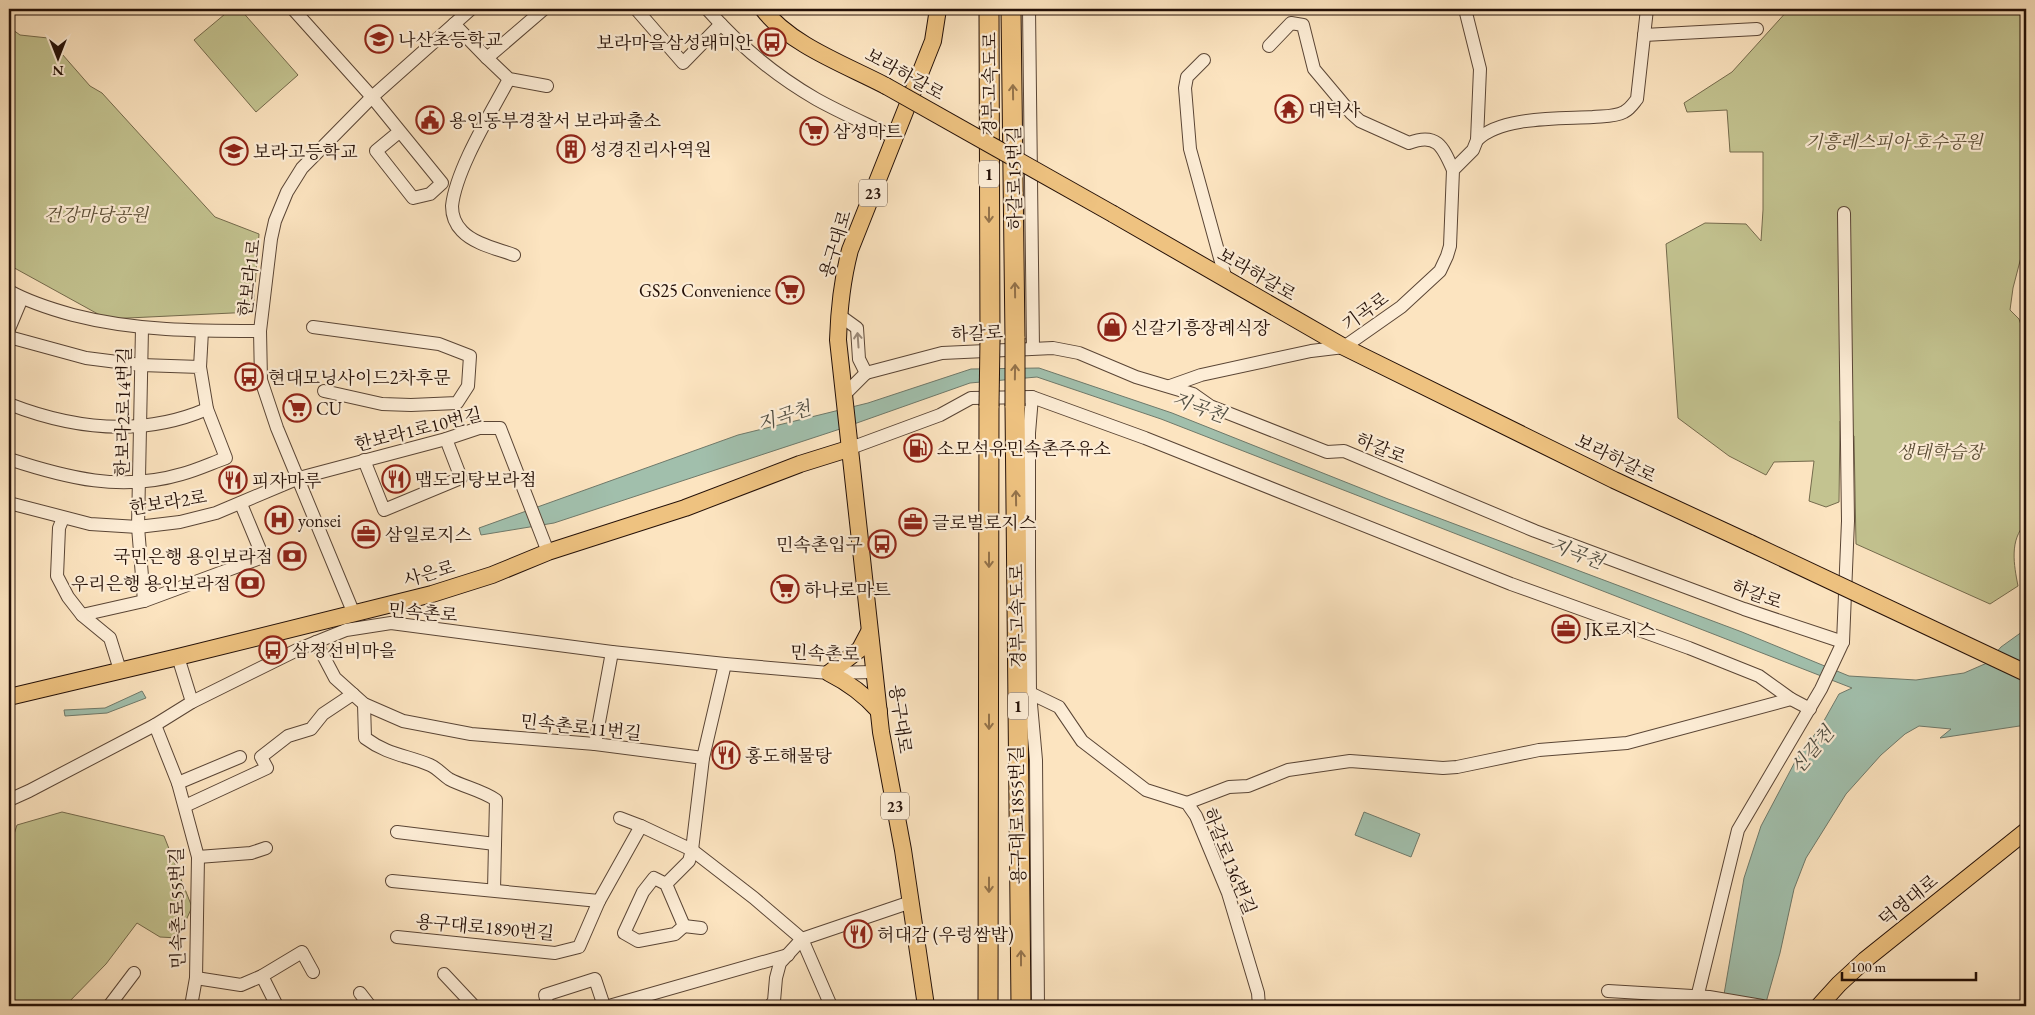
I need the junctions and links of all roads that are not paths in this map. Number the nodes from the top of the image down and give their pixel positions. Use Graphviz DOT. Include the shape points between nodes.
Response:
graph roads {
  1 [pos="293,9"];
  2 [pos="471,9"];
  3 [pos="544,9"];
  4 [pos="636,9"];
  5 [pos="707,9"];
  6 [pos="763,9"];
  7 [pos="938,9"];
  8 [pos="988,9"];
  9 [pos="1011,9"];
  10 [pos="1029,9"];
  11 [pos="1465,9"];
  12 [pos="1648,9"];
  13 [pos="454,24"];
  14 [pos="720,24"];
  15 [pos="1757,29"];
  16 [pos="1644,35"];
  17 [pos="1269,46"];
  18 [pos="488,58"];
  19 [pos="1204,60"];
  20 [pos="509,79"];
  21 [pos="547,86"];
  22 [pos="372,97"];
  23 [pos="399,132"];
  24 [pos="895,138"];
  25 [pos="1478,140"];
  26 [pos="1453,170"];
  27 [pos="1844,213"];
  28 [pos="514,255"];
  29 [pos="1226,280"];
  30 [pos="9,290"];
  31 [pos="22,298"];
  32 [pos="839,314"];
  33 [pos="313,327"];
  34 [pos="142,328"];
  35 [pos="9,329"];
  36 [pos="202,331"];
  37 [pos="260,331"];
  38 [pos="9,337"];
  39 [pos="1344,347"];
  40 [pos="1033,348"];
  41 [pos="141,365"];
  42 [pos="200,368"];
  43 [pos="866,372"];
  44 [pos="1170,386"];
  45 [pos="843,389"];
  46 [pos="324,391"];
  47 [pos="1032,397"];
  48 [pos="9,404"];
  49 [pos="206,409"];
  50 [pos="140,427"];
  51 [pos="446,439"];
  52 [pos="848,443"];
  53 [pos="9,459"];
  54 [pos="364,460"];
  55 [pos="299,478"];
  56 [pos="139,482"];
  57 [pos="9,503"];
  58 [pos="241,504"];
  59 [pos="63,518"];
  60 [pos="138,527"];
  61 [pos="546,547"];
  62 [pos="144,601"];
  63 [pos="354,614"];
  64 [pos="82,615"];
  65 [pos="869,632"];
  66 [pos="316,642"];
  67 [pos="1843,643"];
  68 [pos="612,652"];
  69 [pos="178,657"];
  70 [pos="725,664"];
  71 [pos="120,670"];
  72 [pos="874,672"];
  73 [pos="829,673"];
  74 [pos="2026,673"];
  75 [pos="1030,693"];
  76 [pos="353,694"];
  77 [pos="9,697"];
  78 [pos="1791,699"];
  79 [pos="192,702"];
  80 [pos="364,704"];
  81 [pos="1810,709"];
  82 [pos="879,710"];
  83 [pos="154,724"];
  84 [pos="595,744"];
  85 [pos="240,757"];
  86 [pos="703,758"];
  87 [pos="178,782"];
  88 [pos="9,800"];
  89 [pos="1187,803"];
  90 [pos="184,806"];
  91 [pos="620,818"];
  92 [pos="641,826"];
  93 [pos="2026,831"];
  94 [pos="397,832"];
  95 [pos="495,844"];
  96 [pos="266,848"];
  97 [pos="692,850"];
  98 [pos="198,857"];
  99 [pos="392,881"];
  100 [pos="666,884"];
  101 [pos="494,890"];
  102 [pos="599,901"];
  103 [pos="911,902"];
  104 [pos="684,926"];
  105 [pos="701,928"];
  106 [pos="397,938"];
  107 [pos="802,939"];
  108 [pos="788,955"];
  109 [pos="313,972"];
  110 [pos="134,973"];
  111 [pos="444,974"];
  112 [pos="262,976"];
  113 [pos="196,978"];
  114 [pos="1608,991"];
  115 [pos="360,993"];
  116 [pos="1697,999"];
  117 [pos="109,1006"];
  118 [pos="191,1006"];
  119 [pos="277,1006"];
  120 [pos="370,1006"];
  121 [pos="474,1006"];
  122 [pos="548,1006"];
  123 [pos="604,1006"];
  124 [pos="609,1006"];
  125 [pos="770,1006"];
  126 [pos="831,1006"];
  127 [pos="926,1006"];
  128 [pos="988,1006"];
  129 [pos="1036,1006"];
  130 [pos="1259,1006"];
  131 [pos="1762,1006"];
  132 [pos="1820,1006"];
  1 -- 22 [label="street"];
  2 -- 13 [label="street, 한보라1로"];
  3 -- 18 [label="street"];
  4 -- 14 [label="street" via="683,63"];
  5 -- 14 [label="street"];
  6 -- 29 [label="main road, 보라하갈로, bridge" via="780,28 797,40 886,86"];
  7 -- 24 [label="main road, 용구대로 / 23" via="933,40"];
  8 -- 128 [label="highway, 경부고속도로 / 1, one-way, bridge"];
  129 -- 9 [label="highway, 경부고속도로 / 1, one-way, bridge" via="1014,406 1016,338"];
  10 -- 40 [label="street, 하갈로15번길"];
  11 -- 25 [label="street" via="1480,69"];
  12 -- 16 [label="street"];
  13 -- 18 [label="street"];
  13 -- 22 [label="street, 한보라1로"];
  14 -- 24 [label="street" via="802,90"];
  15 -- 16 [label="street"];
  16 -- 25 [label="street" via="1637,98 1624,112 1530,121 1495,128"];
  17 -- 26 [label="street, 기곡로" via="1291,22 1303,25 1314,69 1351,113 1409,143 1421,138 1435,141 1443,148"];
  18 -- 20 [label="street"];
  19 -- 29 [label="street" via="1187,77 1185,88 1190,149"];
  20 -- 21 [label="street"];
  20 -- 28 [label="street" via="474,144 452,207 454,220 462,232"];
  22 -- 23 [label="street"];
  22 -- 37 [label="street, 한보라1로" via="302,168 287,192 274,221"];
  23 -- 23 [label="street" via="376,151 413,198 430,194 442,183"];
  24 -- 32 [label="main road, 용구대로 / 23" via="850,250 844,270"];
  25 -- 26 [label="street" via="1473,150"];
  26 -- 39 [label="street, 기곡로" via="1450,246 1440,271 1401,307"];
  27 -- 67 [label="street" via="1848,521"];
  29 -- 39 [label="main road, 보라하갈로"];
  30 -- 31 [label="street"];
  31 -- 34 [label="street" via="78,316"];
  31 -- 35 [label="street"];
  43 -- 32 [label="street, one-way" via="859,359 857,328"];
  32 -- 45 [label="main road, 용구대로 / 23"];
  33 -- 46 [label="street" via="439,344 470,356 468,386 457,403 382,404"];
  34 -- 36 [label="street"];
  34 -- 41 [label="street, 한보라2로14번길"];
  36 -- 37 [label="street"];
  36 -- 42 [label="street"];
  37 -- 55 [label="street, 한보라1로" via="261,380"];
  38 -- 41 [label="street" via="86,358"];
  39 -- 44 [label="street, 기곡로" via="1201,375"];
  39 -- 74 [label="main road, 보라하갈로, bridge" via="1614,480"];
  40 -- 43 [label="street, 하갈로" via="942,352"];
  40 -- 44 [label="street, 하갈로" via="1079,353 1136,377"];
  41 -- 42 [label="street"];
  41 -- 50 [label="street, 한보라2로14번길"];
  42 -- 49 [label="street"];
  43 -- 45 [label="street"];
  44 -- 67 [label="street, 하갈로" via="1194,394 1210,406 1328,452 1344,451 1535,531"];
  45 -- 52 [label="main road, 23"];
  47 -- 52 [label="street" via="971,398 940,415"];
  47 -- 75 [label="street, 용구대로1855번길" via="1029,433"];
  47 -- 78 [label="street" via="1145,438 1510,584 1742,669 1759,676"];
  48 -- 50 [label="street" via="61,421 102,427"];
  49 -- 50 [label="street"];
  49 -- 56 [label="street" via="226,458 182,474"];
  50 -- 56 [label="street, 한보라2로14번길"];
  51 -- 54 [label="street, 한보라1로10번길"];
  51 -- 54 [label="street" via="461,478 384,510"];
  51 -- 61 [label="street, 한보라1로10번길" via="479,428 500,428"];
  52 -- 61 [label="main road, 사은로" via="685,508"];
  52 -- 65 [label="main road, 용구대로 / 23"];
  53 -- 56 [label="street" via="92,482"];
  54 -- 55 [label="street, 한보라1로10번길"];
  55 -- 58 [label="street, 한보라2로"];
  55 -- 63 [label="street, 한보라1로"];
  56 -- 60 [label="street, 한보라2로14번길"];
  57 -- 59 [label="street, 한보라2로"];
  58 -- 60 [label="street, 한보라2로" via="180,522"];
  58 -- 62 [label="street" via="263,558"];
  59 -- 60 [label="street, 한보라2로" via="90,524"];
  59 -- 64 [label="street" via="59,528 57,576"];
  60 -- 62 [label="street, 한보라2로14번길"];
  61 -- 63 [label="main road, 사은로" via="492,575"];
  62 -- 64 [label="street"];
  63 -- 69 [label="main road, 사은로"];
  64 -- 71 [label="street" via="110,638"];
  65 -- 72 [label="main road, 용구대로 / 23"];
  65 -- 73 [label="main road" via="860,648"];
  66 -- 68 [label="street, 민속촌로" via="346,630 391,623"];
  66 -- 76 [label="street, 민속촌로11번길" via="336,678"];
  66 -- 79 [label="street, 민속촌로"];
  67 -- 81 [label="street"];
  68 -- 70 [label="street, 민속촌로"];
  68 -- 84 [label="street"];
  69 -- 71 [label="main road, 사은로"];
  69 -- 79 [label="street"];
  70 -- 73 [label="street, 민속촌로"];
  70 -- 86 [label="street"];
  71 -- 77 [label="main road, 사은로"];
  72 -- 73 [label="street, 민속촌로"];
  72 -- 82 [label="main road, 용구대로 / 23"];
  73 -- 82 [label="main road" via="864,694"];
  75 -- 89 [label="street, 하갈로136번길" via="1059,707 1082,741 1146,790"];
  75 -- 129 [label="street, 용구대로1855번길" via="1036,760"];
  76 -- 80 [label="street, 민속촌로11번길"];
  76 -- 90 [label="street" via="323,714 311,729 288,736 261,757 267,768"];
  78 -- 81 [label="street"];
  78 -- 89 [label="street" via="1615,745 1539,750 1443,768 1350,761 1288,770 1248,786 1229,787"];
  79 -- 83 [label="street, 민속촌로"];
  80 -- 84 [label="street, 민속촌로11번길" via="403,720 471,734"];
  80 -- 95 [label="street" via="365,738 373,744 431,765 449,779 496,800"];
  81 -- 116 [label="street" via="1738,830"];
  82 -- 103 [label="main road, 용구대로 / 23"];
  83 -- 87 [label="street, 민속촌로55번길"];
  83 -- 88 [label="street, 민속촌로"];
  84 -- 86 [label="street, 민속촌로11번길"];
  85 -- 87 [label="street"];
  86 -- 97 [label="street"];
  87 -- 90 [label="street, 민속촌로55번길"];
  89 -- 130 [label="street, 하갈로136번길" via="1196,816 1228,893"];
  90 -- 98 [label="street, 민속촌로55번길"];
  91 -- 92 [label="street"];
  92 -- 97 [label="street"];
  92 -- 102 [label="street, 용구대로1890번길"];
  93 -- 132 [label="main road, 덕영대로" via="1865,960"];
  94 -- 95 [label="street"];
  95 -- 101 [label="street"];
  96 -- 98 [label="street" via="250,853"];
  97 -- 100 [label="street" via="689,861"];
  97 -- 107 [label="street"];
  98 -- 113 [label="street, 민속촌로55번길"];
  99 -- 101 [label="street, 용구대로1890번길"];
  100 -- 104 [label="street"];
  100 -- 104 [label="street" via="654,878 643,892 622,937 638,941 675,934"];
  101 -- 102 [label="street, 용구대로1890번길"];
  102 -- 106 [label="street, 용구대로1890번길" via="579,947 555,953"];
  103 -- 107 [label="street"];
  103 -- 127 [label="main road, 용구대로 / 23"];
  104 -- 105 [label="street"];
  107 -- 108 [label="street"];
  107 -- 126 [label="street"];
  108 -- 124 [label="street"];
  108 -- 125 [label="street" via="780,963 774,1001"];
  109 -- 112 [label="street" via="302,952"];
  110 -- 117 [label="street"];
  111 -- 121 [label="street"];
  112 -- 113 [label="street" via="241,985"];
  112 -- 119 [label="street"];
  113 -- 118 [label="street, 민속촌로55번길"];
  114 -- 116 [label="street"];
  115 -- 120 [label="street"];
  116 -- 131 [label="street"];
  122 -- 123 [label="street" via="545,995 595,979"];
}
